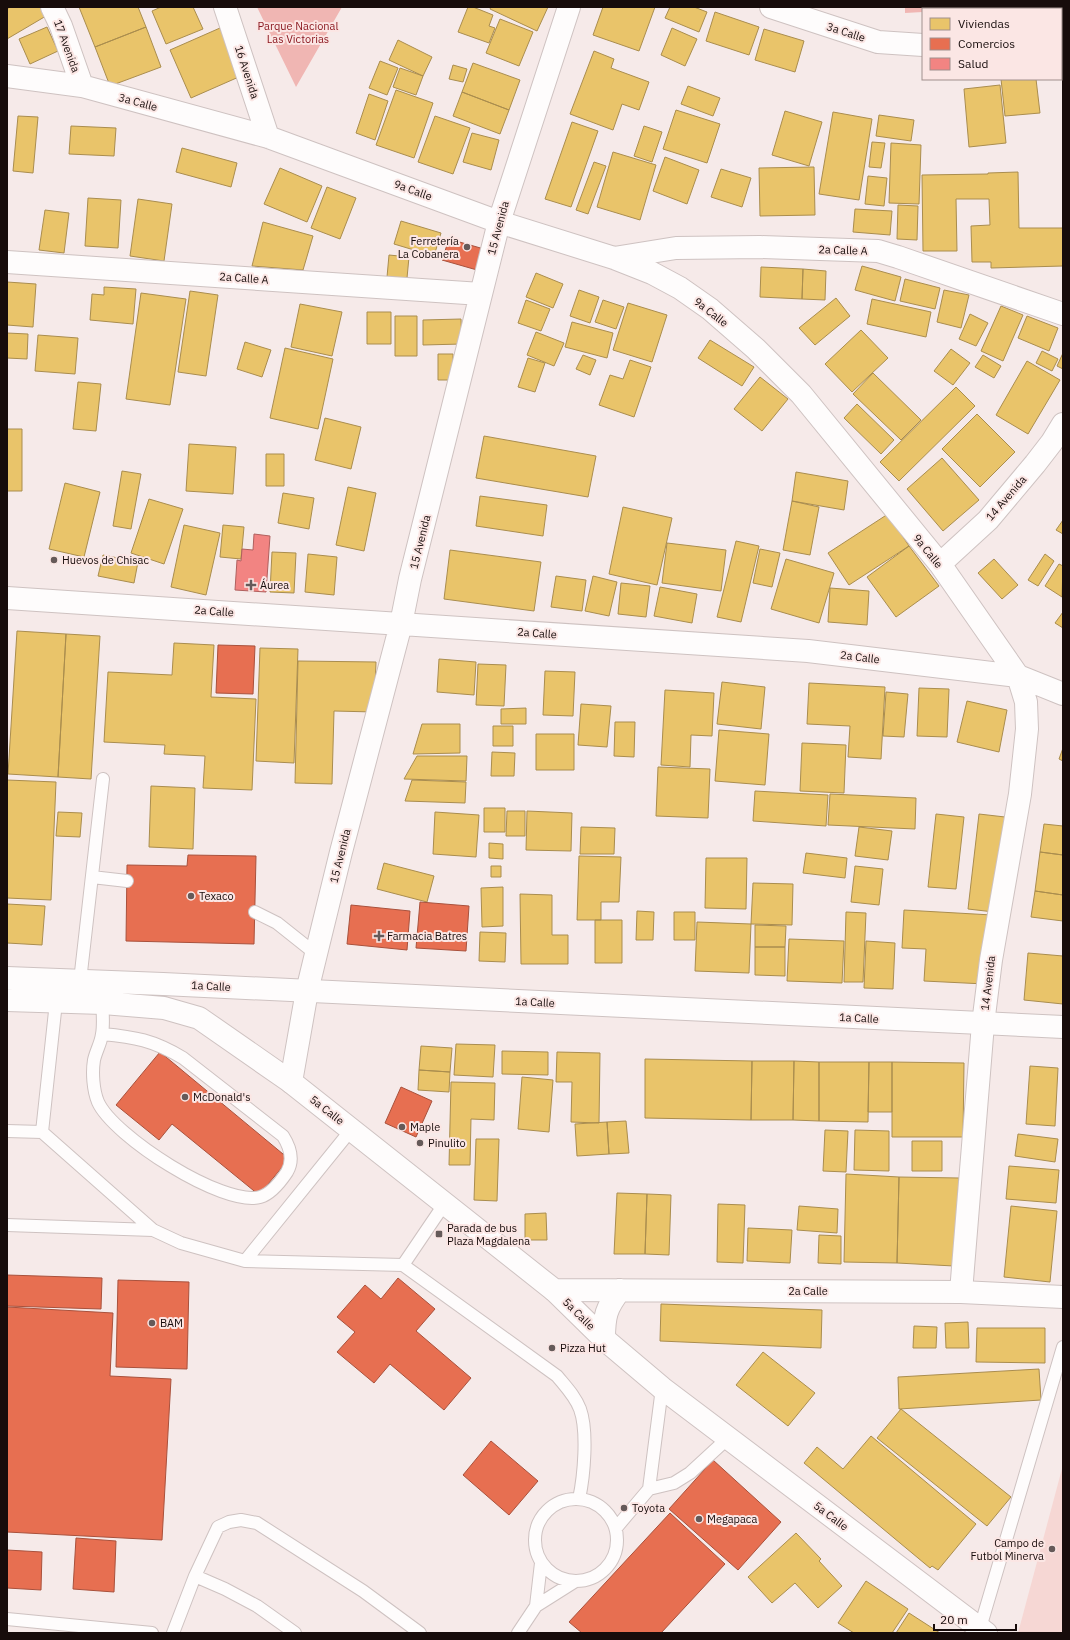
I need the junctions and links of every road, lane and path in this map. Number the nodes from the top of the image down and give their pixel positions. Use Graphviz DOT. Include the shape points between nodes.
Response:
graph roads {
  1 [pos="52,7"];
  2 [pos="225,7"];
  3 [pos="568,7"];
  4 [pos="771,7"];
  5 [pos="922,45"];
  6 [pos="7,76"];
  7 [pos="82,86"];
  8 [pos="268,136"];
  9 [pos="499,222"];
  10 [pos="614,258"];
  11 [pos="7,262"];
  12 [pos="481,294"];
  13 [pos="1063,314"];
  14 [pos="1063,424"];
  15 [pos="940,564"];
  16 [pos="7,598"];
  17 [pos="401,624"];
  18 [pos="1018,676"];
  19 [pos="1063,694"];
  20 [pos="103,778"];
  21 [pos="92,877"];
  22 [pos="127,881"];
  23 [pos="255,912"];
  24 [pos="316,954"];
  25 [pos="7,978"];
  26 [pos="80,981"];
  27 [pos="307,991"];
  28 [pos="7,1000"];
  29 [pos="56,1002"];
  30 [pos="102,1004"];
  31 [pos="983,1024"];
  32 [pos="1063,1027"];
  33 [pos="102,1034"];
  34 [pos="291,1082"];
  35 [pos="351,1130"];
  36 [pos="7,1132"];
  37 [pos="42,1132"];
  38 [pos="446,1203"];
  39 [pos="7,1225"];
  40 [pos="153,1230"];
  41 [pos="245,1261"];
  42 [pos="402,1265"];
  43 [pos="554,1290"];
  44 [pos="620,1290"];
  45 [pos="961,1292"];
  46 [pos="1063,1297"];
  47 [pos="604,1339"];
  48 [pos="1063,1347"];
  49 [pos="662,1388"];
  50 [pos="728,1438"];
  51 [pos="650,1489"];
  52 [pos="579,1499"];
  53 [pos="616,1528"];
  54 [pos="541,1563"];
  55 [pos="194,1576"];
  56 [pos="574,1582"];
  57 [pos="536,1606"];
  58 [pos="7,1619"];
  59 [pos="983,1631"];
  60 [pos="152,1633"];
  61 [pos="173,1633"];
  62 [pos="295,1633"];
  63 [pos="420,1633"];
  64 [pos="518,1633"];
  1 -- 7 [label="street, 17 Avenida"];
  2 -- 8 [label="street, 16 Avenida"];
  3 -- 9 [label="street, 15 Avenida"];
  4 -- 5 [label="street, 3a Calle" via="878,42"];
  6 -- 7 [label="street, 3a Calle"];
  7 -- 8 [label="street, 3a Calle"];
  8 -- 9 [label="street, 9a Calle"];
  9 -- 10 [label="street, 9a Calle"];
  9 -- 12 [label="street, 15 Avenida"];
  10 -- 13 [label="street, 2a Calle A" via="676,248 760,247 878,252"];
  10 -- 15 [label="street, 9a Calle" via="652,273 680,288 710,308 756,349 801,394"];
  11 -- 12 [label="street, 2a Calle A"];
  12 -- 17 [label="street, 15 Avenida"];
  14 -- 15 [label="street, 14 Avenida" via="1035,464 988,520"];
  15 -- 18 [label="street, 9a Calle"];
  16 -- 17 [label="street, 2a Calle"];
  17 -- 18 [label="street, 2a Calle" via="808,651"];
  17 -- 24 [label="street, 15 Avenida"];
  18 -- 19 [label="street, 2a Calle"];
  18 -- 31 [label="street, 14 Avenida" via="1026,702 1027,729 1020,794 991,960"];
  20 -- 21 [label="lane"];
  21 -- 22 [label="lane"];
  21 -- 26 [label="lane"];
  23 -- 24 [label="lane" via="277,923"];
  24 -- 27 [label="street, 15 Avenida"];
  25 -- 26 [label="street, 1a Calle"];
  26 -- 27 [label="street, 1a Calle"];
  27 -- 31 [label="street, 1a Calle"];
  27 -- 34 [label="street, 15 Avenida"];
  28 -- 29 [label="street"];
  29 -- 30 [label="street"];
  29 -- 37 [label="lane"];
  30 -- 33 [label="lane"];
  30 -- 34 [label="street, 5a Calle" via="164,1008 198,1018"];
  31 -- 32 [label="street, 1a Calle"];
  31 -- 45 [label="street, 14 Avenida"];
  33 -- 33 [label="lane" via="93,1073 98,1101 106,1116 138,1144 194,1179 223,1192 261,1196 282,1179 289,1169 291,1157 289,1145 283,1136 173,1052 148,1040"];
  34 -- 35 [label="street, 5a Calle"];
  35 -- 38 [label="street, 5a Calle"];
  35 -- 41 [label="lane"];
  36 -- 37 [label="lane"];
  37 -- 40 [label="lane"];
  38 -- 42 [label="lane"];
  38 -- 43 [label="street, 5a Calle"];
  39 -- 40 [label="lane"];
  40 -- 41 [label="lane" via="181,1244"];
  41 -- 42 [label="lane"];
  42 -- 52 [label="lane" via="557,1376 574,1396 584,1427 582,1485"];
  43 -- 44 [label="street, 2a Calle"];
  43 -- 47 [label="street, 5a Calle"];
  44 -- 45 [label="street, 2a Calle"];
  44 -- 47 [label="street" via="606,1312"];
  45 -- 46 [label="street, 2a Calle"];
  47 -- 49 [label="street, 5a Calle"];
  48 -- 59 [label="lane"];
  49 -- 50 [label="street, 5a Calle"];
  49 -- 51 [label="lane"];
  50 -- 51 [label="lane" via="690,1474 674,1483"];
  50 -- 59 [label="street, 5a Calle"];
  51 -- 53 [label="lane"];
  52 -- 53 [label="lane" via="602,1508"];
  52 -- 54 [label="lane" via="553,1505 544,1514 535,1538 536,1551"];
  53 -- 56 [label="lane" via="618,1541 609,1566 600,1575"];
  54 -- 56 [label="lane" via="561,1579"];
  54 -- 57 [label="lane"];
  55 -- 61 [label="lane"];
  55 -- 62 [label="lane" via="257,1606"];
  55 -- 63 [label="lane" via="218,1527 229,1522 250,1520 363,1591"];
  56 -- 57 [label="lane"];
  57 -- 64 [label="lane"];
  58 -- 60 [label="lane"];
}
